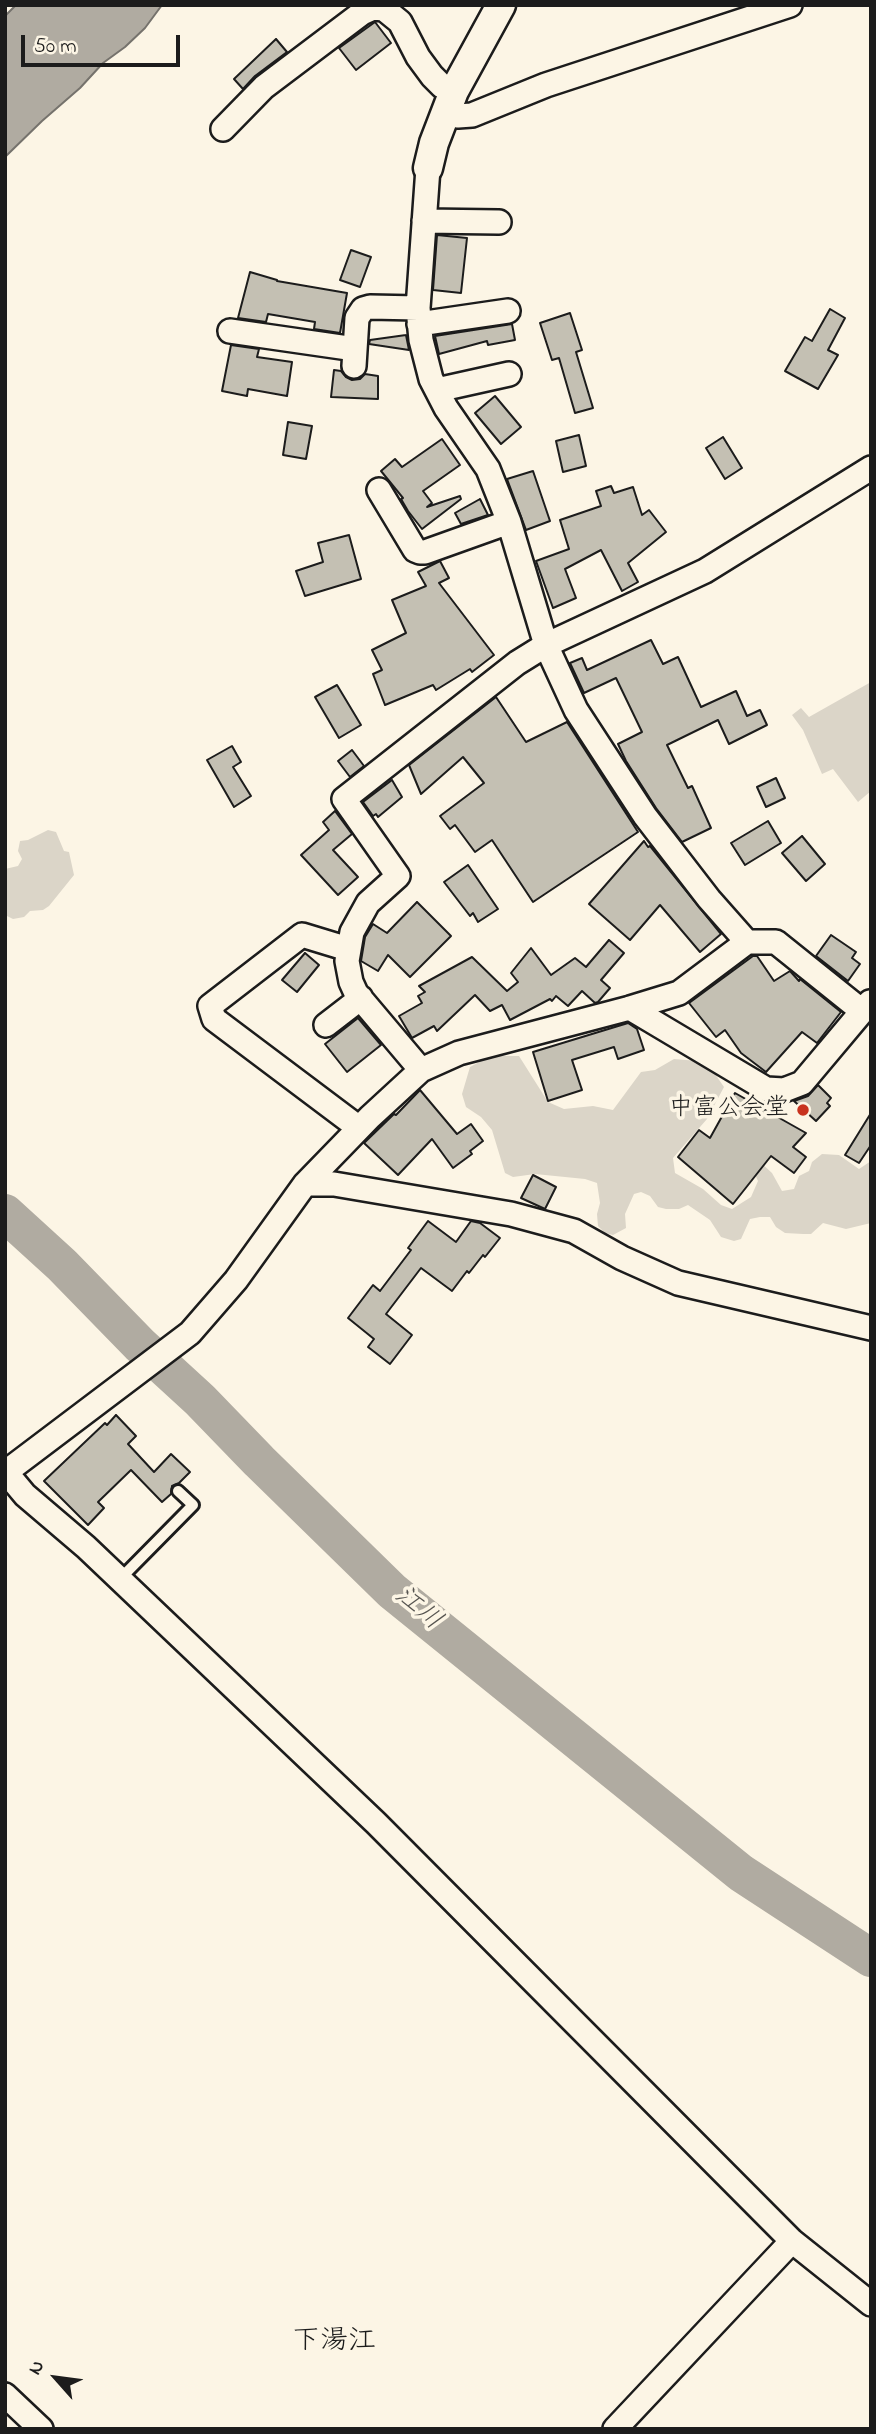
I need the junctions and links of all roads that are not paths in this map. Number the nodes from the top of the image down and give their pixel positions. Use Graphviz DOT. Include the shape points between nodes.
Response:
graph roads {
  1 [pos="501,5"];
  2 [pos="790,5"];
  3 [pos="449,102"];
  4 [pos="223,129"];
  5 [pos="428,168"];
  6 [pos="424,221"];
  7 [pos="499,222"];
  8 [pos="508,312"];
  9 [pos="419,316"];
  10 [pos="230,331"];
  11 [pos="509,374"];
  12 [pos="437,390"];
  13 [pos="871,468"];
  14 [pos="379,490"];
  15 [pos="509,522"];
  16 [pos="546,645"];
  17 [pos="747,942"];
  18 [pos="348,949"];
  19 [pos="361,998"];
  20 [pos="630,1008"];
  21 [pos="864,1015"];
  22 [pos="326,1025"];
  23 [pos="421,1070"];
  24 [pos="359,1128"];
  25 [pos="305,1184"];
  26 [pos="871,1328"];
  27 [pos="6,1472"];
  28 [pos="178,1491"];
  29 [pos="120,1580"];
  30 [pos="792,2241"];
  31 [pos="871,2304"];
  32 [pos="5,2395"];
  33 [pos="41,2429"];
  34 [pos="615,2429"];
  1 -- 3 [label="street"];
  2 -- 3 [label="street" via="546,85 472,115 458,116"];
  3 -- 4 [label="street" via="400,22 384,9 373,8 264,87"];
  3 -- 5 [label="street"];
  5 -- 6 [label="street"];
  6 -- 7 [label="street"];
  6 -- 9 [label="street"];
  8 -- 9 [label="street"];
  9 -- 10 [label="street" via="363,309 357,318 354,358"];
  9 -- 12 [label="street"];
  11 -- 12 [label="street"];
  12 -- 15 [label="street" via="488,469"];
  13 -- 16 [label="street" via="705,571"];
  14 -- 15 [label="street" via="420,552"];
  15 -- 16 [label="street"];
  16 -- 17 [label="street" via="576,710 645,816"];
  16 -- 18 [label="street" via="344,799 398,876 369,903"];
  17 -- 20 [label="street" via="679,993"];
  17 -- 21 [label="street" via="776,942"];
  18 -- 19 [label="street" via="351,982"];
  18 -- 24 [label="street" via="302,935 210,1006 214,1019"];
  19 -- 22 [label="street"];
  19 -- 23 [label="street"];
  20 -- 21 [label="street" via="766,1089 784,1090 802,1083"];
  20 -- 23 [label="street" via="458,1053"];
  23 -- 24 [label="street"];
  24 -- 25 [label="street"];
  25 -- 26 [label="street" via="511,1214 574,1231 678,1283"];
  25 -- 27 [label="street" via="236,1280 190,1333"];
  27 -- 29 [label="street" via="25,1495"];
  28 -- 29 [label="lane" via="192,1506"];
  29 -- 30 [label="street" via="376,1824"];
  30 -- 31 [label="street"];
  30 -- 34 [label="street"];
  32 -- 33 [label="street"];
}
